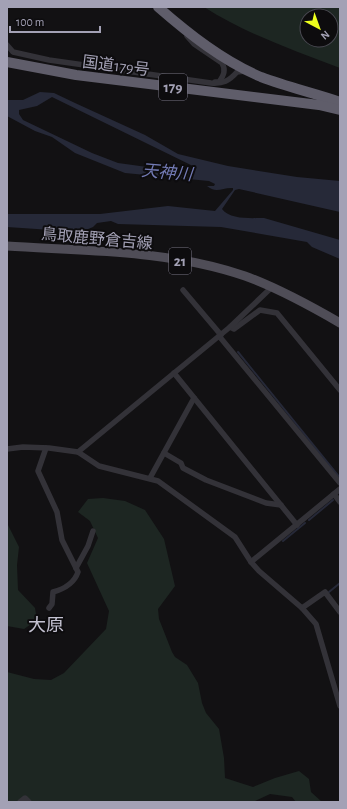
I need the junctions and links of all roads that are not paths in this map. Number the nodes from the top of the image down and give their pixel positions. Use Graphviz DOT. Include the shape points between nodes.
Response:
graph roads {
  1 [pos="158,7"];
  2 [pos="176,23"];
  3 [pos="7,46"];
  4 [pos="7,62"];
  5 [pos="249,71"];
  6 [pos="211,83"];
  7 [pos="340,102"];
  8 [pos="340,110"];
  9 [pos="7,246"];
  10 [pos="272,287"];
  11 [pos="183,290"];
  12 [pos="340,324"];
  13 [pos="230,327"];
  14 [pos="220,335"];
  15 [pos="174,373"];
  16 [pos="340,390"];
  17 [pos="194,398"];
  18 [pos="46,448"];
  19 [pos="7,449"];
  20 [pos="78,452"];
  21 [pos="164,453"];
  22 [pos="150,478"];
  23 [pos="340,483"];
  24 [pos="340,489"];
  25 [pos="334,494"];
  26 [pos="340,502"];
  27 [pos="281,505"];
  28 [pos="297,525"];
  29 [pos="93,531"];
  30 [pos="251,562"];
  31 [pos="76,568"];
  32 [pos="49,608"];
  33 [pos="302,608"];
  34 [pos="340,612"];
  35 [pos="340,706"];
  36 [pos="20,802"];
  37 [pos="29,802"];
  1 -- 2 [label="highway"];
  2 -- 5 [label="highway"];
  2 -- 6 [label="street" via="194,44 222,63 222,79"];
  3 -- 6 [label="street" via="13,52 48,60"];
  4 -- 8 [label="highway, 国道179号 / 179" via="76,75 319,105"];
  5 -- 6 [label="street" via="237,72 224,83"];
  5 -- 7 [label="highway"];
  9 -- 10 [label="main road, 鳥取鹿野倉吉線 / 21" via="183,261 244,276"];
  10 -- 12 [label="main road, 鳥取鹿野倉吉線 / 21"];
  10 -- 13 [label="street"];
  11 -- 14 [label="street"];
  13 -- 14 [label="street"];
  13 -- 16 [label="street" via="234,329 260,310 277,313"];
  14 -- 15 [label="street"];
  14 -- 23 [label="street"];
  15 -- 17 [label="street"];
  15 -- 20 [label="street"];
  17 -- 21 [label="street"];
  17 -- 27 [label="street"];
  18 -- 19 [label="street"];
  18 -- 20 [label="street"];
  18 -- 31 [label="street" via="38,471 57,512 62,540"];
  20 -- 22 [label="street" via="99,466"];
  21 -- 22 [label="street"];
  21 -- 27 [label="street" via="206,480 238,494"];
  22 -- 30 [label="street" via="166,486 235,537"];
  24 -- 25 [label="street"];
  25 -- 26 [label="street"];
  25 -- 28 [label="street"];
  27 -- 28 [label="street"];
  28 -- 30 [label="street"];
  29 -- 31 [label="street"];
  30 -- 33 [label="street"];
  31 -- 32 [label="street" via="76,578 66,588 53,592"];
  33 -- 34 [label="street" via="324,592"];
  33 -- 35 [label="street" via="316,624"];
  36 -- 37 [label="street" via="25,798"];
}
